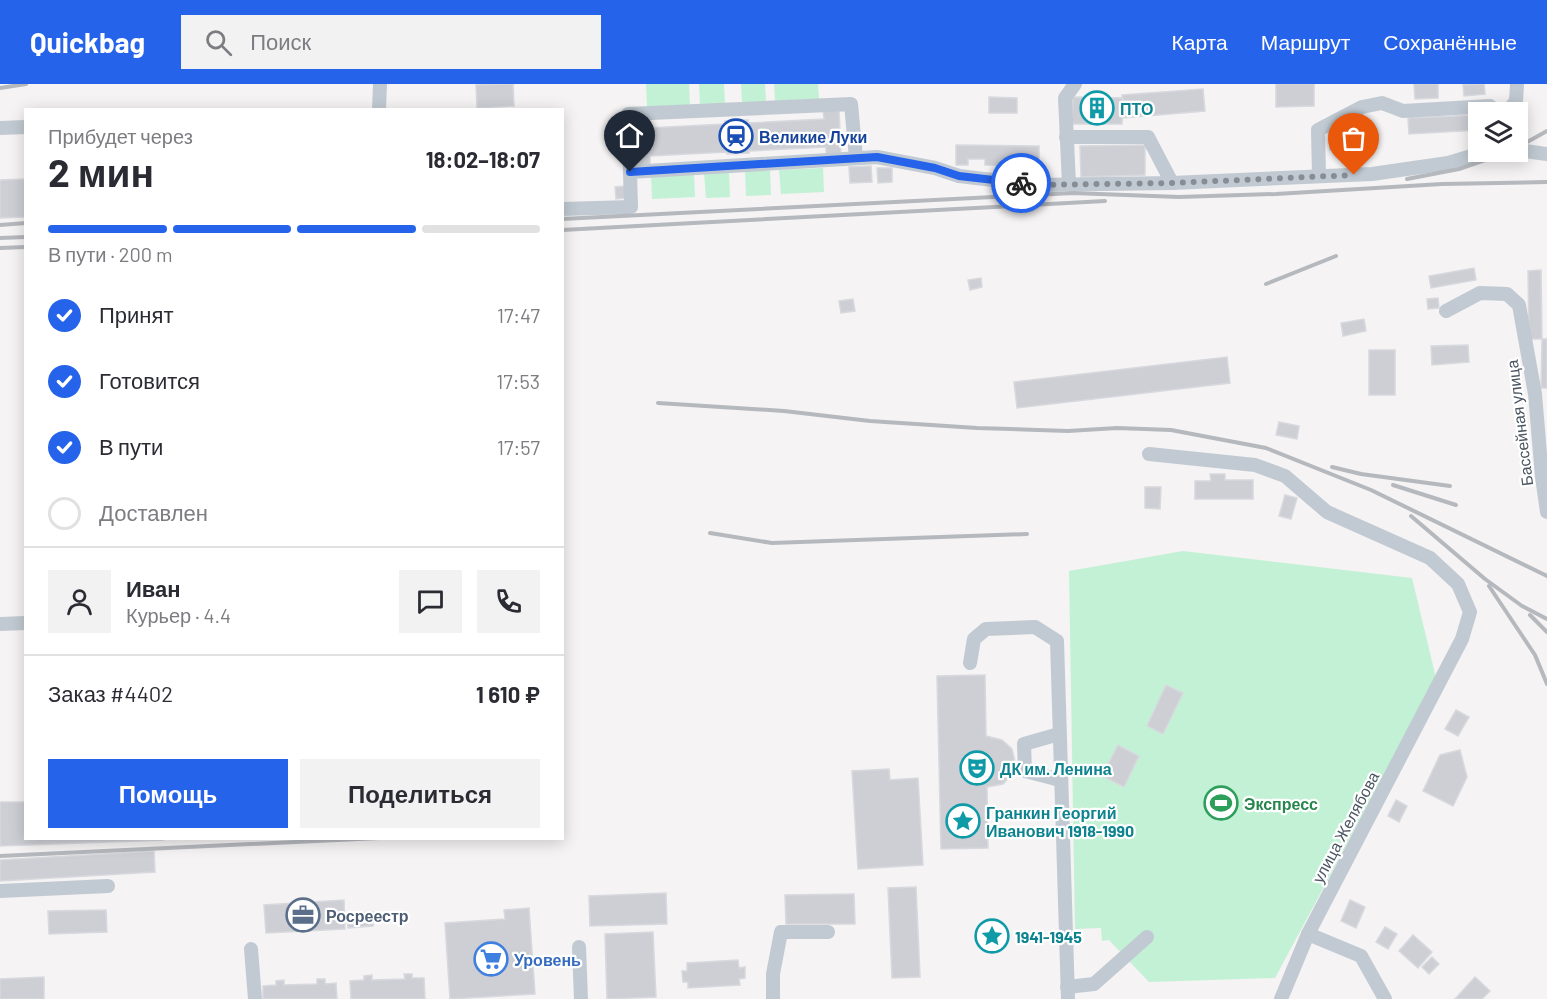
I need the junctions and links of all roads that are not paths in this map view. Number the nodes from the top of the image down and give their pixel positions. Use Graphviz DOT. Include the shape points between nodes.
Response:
graph roads {
  1 [pos="380,84"];
  2 [pos="1075,84"];
  3 [pos="1517,84"];
  4 [pos="1515,102"];
  5 [pos="1468,107"];
  6 [pos="379,108"];
  7 [pos="24,127"];
  8 [pos="0,128"];
  9 [pos="1066,137"];
  10 [pos="1528,151"];
  11 [pos="1547,154"];
  12 [pos="1468,156"];
  13 [pos="856,158"];
  14 [pos="630,172"];
  15 [pos="1319,176"];
  16 [pos="1172,183"];
  17 [pos="1069,184"];
  18 [pos="564,209"];
  19 [pos="1446,311"];
  20 [pos="1149,454"];
  21 [pos="1546,497"];
  22 [pos="1547,512"];
  23 [pos="24,623"];
  24 [pos="0,624"];
  25 [pos="970,663"];
  26 [pos="1059,734"];
  27 [pos="1060,780"];
  28 [pos="108,886"];
  29 [pos="0,891"];
  30 [pos="828,932"];
  31 [pos="1308,934"];
  32 [pos="1147,937"];
  33 [pos="579,947"];
  34 [pos="251,949"];
  35 [pos="1067,993"];
  36 [pos="255,999"];
  37 [pos="581,999"];
  38 [pos="773,999"];
  39 [pos="1281,999"];
  40 [pos="1385,999"];
  1 -- 6 [label="street"];
  2 -- 9 [label="street" via="1065,98"];
  3 -- 4 [label="street"];
  5 -- 15 [label="street" via="1404,111 1382,103 1362,107 1318,130"];
  7 -- 8 [label="street"];
  9 -- 16 [label="street" via="1148,138"];
  9 -- 17 [label="street"];
  10 -- 11 [label="street"];
  12 -- 15 [label="street" via="1372,174"];
  13 -- 14 [label="street"];
  13 -- 14 [label="street" via="851,104 628,114"];
  13 -- 17 [label="street" via="877,157 959,176 1035,185"];
  14 -- 18 [label="street" via="632,207"];
  15 -- 16 [label="street"];
  16 -- 17 [label="street"];
  19 -- 21 [label="street, Бассейная улица" via="1480,293 1507,294 1519,305 1535,394"];
  20 -- 31 [label="street, улица Желябова" via="1256,465 1285,476 1327,512 1430,558 1458,584 1470,612 1462,639"];
  21 -- 22 [label="street, Бассейная улица"];
  23 -- 24 [label="street"];
  25 -- 26 [label="street" via="974,639 986,629 1035,627 1057,641"];
  26 -- 27 [label="street"];
  26 -- 27 [label="street" via="1024,744 1025,771"];
  27 -- 35 [label="street"];
  28 -- 29 [label="street"];
  30 -- 38 [label="street" via="781,932"];
  31 -- 39 [label="street, улица Желябова"];
  31 -- 40 [label="street" via="1361,956"];
  32 -- 35 [label="street" via="1094,984"];
  33 -- 37 [label="street"];
  34 -- 36 [label="street"];
}
